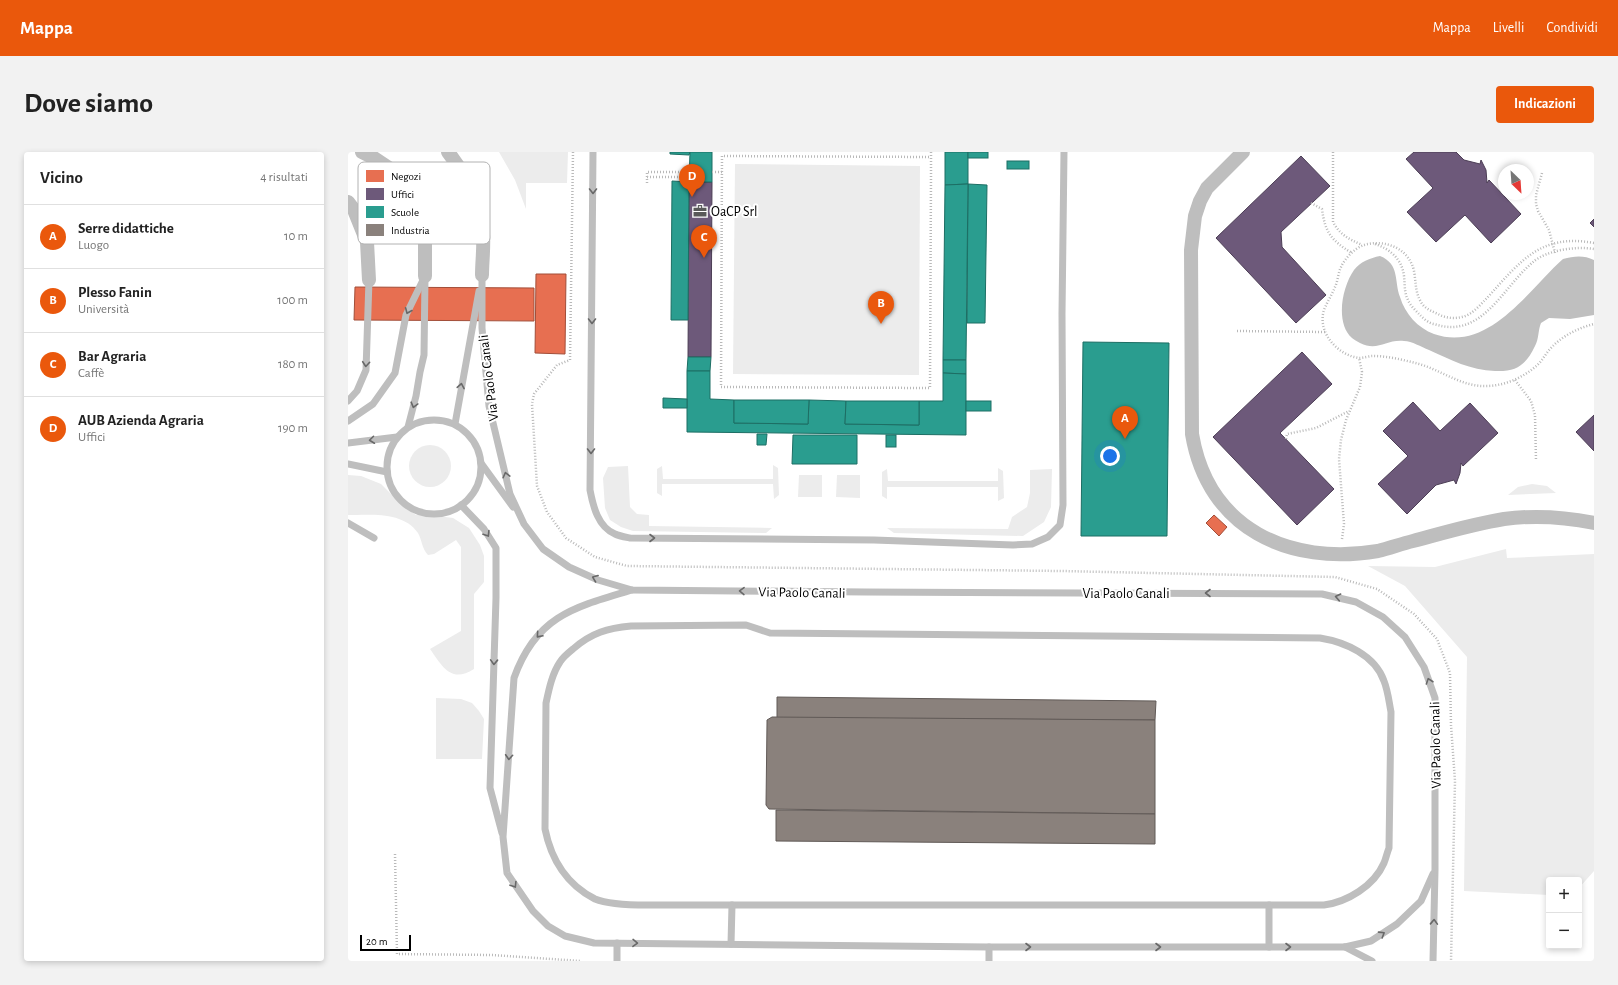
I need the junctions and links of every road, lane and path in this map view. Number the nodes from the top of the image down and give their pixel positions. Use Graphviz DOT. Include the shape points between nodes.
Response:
graph roads {
  1 [pos="362,152"];
  2 [pos="448,152"];
  3 [pos="573,152"];
  4 [pos="593,152"];
  5 [pos="722,152"];
  6 [pos="829,152"];
  7 [pos="931,152"];
  8 [pos="1064,152"];
  9 [pos="1243,152"];
  10 [pos="1333,152"];
  11 [pos="722,156"];
  12 [pos="830,157"];
  13 [pos="931,157"];
  14 [pos="380,162"];
  15 [pos="456,162"];
  16 [pos="712,172"];
  17 [pos="722,172"];
  18 [pos="1542,173"];
  19 [pos="647,177"];
  20 [pos="647,183"];
  21 [pos="348,202"];
  22 [pos="1311,203"];
  23 [pos="358,220"];
  24 [pos="1594,243"];
  25 [pos="367,244"];
  26 [pos="426,244"];
  27 [pos="483,244"];
  28 [pos="1373,244"];
  29 [pos="1552,244"];
  30 [pos="1363,246"];
  31 [pos="1594,249"];
  32 [pos="1352,253"];
  33 [pos="1555,253"];
  34 [pos="482,275"];
  35 [pos="425,276"];
  36 [pos="369,280"];
  37 [pos="1594,324"];
  38 [pos="1237,331"];
  39 [pos="1325,332"];
  40 [pos="1359,358"];
  41 [pos="1515,380"];
  42 [pos="348,401"];
  43 [pos="1349,411"];
  44 [pos="348,421"];
  45 [pos="454,424"];
  46 [pos="408,427"];
  47 [pos="397,438"];
  48 [pos="1286,440"];
  49 [pos="348,443"];
  50 [pos="1536,461"];
  51 [pos="481,462"];
  52 [pos="348,464"];
  53 [pos="387,472"];
  54 [pos="462,505"];
  55 [pos="348,523"];
  56 [pos="1594,523"];
  57 [pos="524,524"];
  58 [pos="374,538"];
  59 [pos="1340,554"];
  60 [pos="632,590"];
  61 [pos="503,837"];
  62 [pos="395,854"];
  63 [pos="1435,870"];
  64 [pos="732,905"];
  65 [pos="1269,905"];
  66 [pos="617,943"];
  67 [pos="731,944"];
  68 [pos="989,947"];
  69 [pos="1269,947"];
  70 [pos="1345,947"];
  71 [pos="582,961"];
  72 [pos="617,961"];
  73 [pos="989,961"];
  74 [pos="1372,961"];
  75 [pos="1433,961"];
  76 [pos="1451,961"];
  1 -- 14 [label="street"];
  2 -- 15 [label="street, Via Paolo Canali"];
  3 -- 76 [label="path" via="570,360 557,365 534,394 532,404 537,486 547,512 566,538 595,557 627,566 1335,577 1377,589 1414,614 1437,639 1450,673 1455,781"];
  4 -- 8 [label="lane, one-way" via="590,490 593,506 601,522 614,534 630,538 874,540 1013,545 1032,544 1048,537 1060,525 1063,505"];
  5 -- 11 [label="path"];
  6 -- 12 [label="path"];
  7 -- 13 [label="path"];
  9 -- 59 [label="street" via="1207,188 1195,216 1191,250 1192,434 1195,452 1200,467 1218,499 1245,525 1264,538 1286,546 1305,551"];
  10 -- 30 [label="path" via="1333,222 1346,238"];
  11 -- 12 [label="path"];
  11 -- 17 [label="path"];
  12 -- 13 [label="path"];
  13 -- 17 [label="path" via="930,388 721,388"];
  16 -- 17 [label="path"];
  18 -- 29 [label="path" via="1536,204 1549,230"];
  19 -- 19 [label="path" via="647,172 689,172 683,177"];
  19 -- 20 [label="path"];
  21 -- 23 [label="street"];
  22 -- 32 [label="path" via="1322,209 1324,222 1332,239"];
  24 -- 29 [label="path" via="1573,240"];
  25 -- 36 [label="street"];
  26 -- 35 [label="street"];
  27 -- 34 [label="street, Via Paolo Canali"];
  28 -- 29 [label="path" via="1382,242 1396,246 1405,253 1411,262 1416,294 1422,304 1440,316 1451,318 1463,317 1475,310 1520,262"];
  28 -- 30 [label="path"];
  28 -- 33 [label="path" via="1394,254 1400,262 1407,299 1414,309 1422,318 1444,327 1458,327 1481,318 1534,261"];
  29 -- 33 [label="path"];
  30 -- 32 [label="path"];
  31 -- 33 [label="path" via="1583,247"];
  32 -- 39 [label="path" via="1341,266 1336,286 1324,310 1322,322"];
  45 -- 34 [label="lane, Via Paolo Canali, one-way"];
  57 -- 34 [label="lane, Via Paolo Canali, one-way" via="510,494 489,406 482,328"];
  35 -- 44 [label="lane, one-way" via="406,315 395,373 373,404"];
  35 -- 46 [label="lane, one-way" via="424,355"];
  36 -- 42 [label="lane, one-way" via="366,370 358,391"];
  37 -- 41 [label="path" via="1575,330 1563,338 1535,367"];
  38 -- 39 [label="path"];
  39 -- 40 [label="path" via="1334,347"];
  40 -- 41 [label="path" via="1373,356 1406,360 1469,383 1485,386"];
  40 -- 43 [label="path" via="1362,372 1360,387"];
  41 -- 50 [label="path" via="1531,401 1535,415"];
  43 -- 48 [label="path" via="1316,428 1287,434"];
  43 -- 59 [label="path" via="1339,459 1344,524"];
  45 -- 46 [label="lane" via="439,420 423,421"];
  45 -- 51 [label="lane" via="471,438 477,447"];
  46 -- 47 [label="lane"];
  47 -- 49 [label="lane, one-way"];
  47 -- 53 [label="lane" via="389,451"];
  51 -- 54 [label="lane" via="480,479 473,494"];
  51 -- 57 [label="lane, Via Paolo Canali"];
  52 -- 53 [label="lane"];
  53 -- 54 [label="lane" via="395,494 405,504 418,511 433,514 448,512"];
  54 -- 61 [label="lane, one-way" via="484,529 496,548 490,788"];
  55 -- 58 [label="lane"];
  56 -- 59 [label="street" via="1551,518 1505,519 1467,526 1379,550"];
  60 -- 57 [label="lane, Via Paolo Canali, one-way" via="598,580 569,567 543,549"];
  60 -- 61 [label="lane, one-way" via="583,604 563,615 538,635 520,661 514,678"];
  63 -- 60 [label="lane, Via Paolo Canali, one-way" via="1435,698 1424,667 1405,637 1383,617 1356,602 1322,594"];
  61 -- 66 [label="lane, one-way" via="507,873 533,911 548,926 565,936 594,943"];
  62 -- 71 [label="path" via="397,954 492,955"];
  70 -- 63 [label="lane, one-way" via="1371,941 1397,924 1421,901"];
  75 -- 63 [label="lane, Via Paolo Canali, one-way"];
  64 -- 65 [label="lane"];
  64 -- 65 [label="lane" via="632,905 596,899 570,881 558,866 545,829 546,703 560,661 584,639 599,631 632,626 746,625 770,633 1334,640 1362,654 1373,664 1384,680 1388,695 1391,712 1389,848 1384,864 1372,881 1359,892 1336,903"];
  64 -- 67 [label="lane"];
  65 -- 69 [label="lane"];
  66 -- 67 [label="lane, one-way"];
  66 -- 72 [label="lane"];
  67 -- 68 [label="lane"];
  68 -- 69 [label="lane, one-way"];
  68 -- 73 [label="lane"];
  69 -- 70 [label="lane, one-way"];
  70 -- 74 [label="lane"];
}
